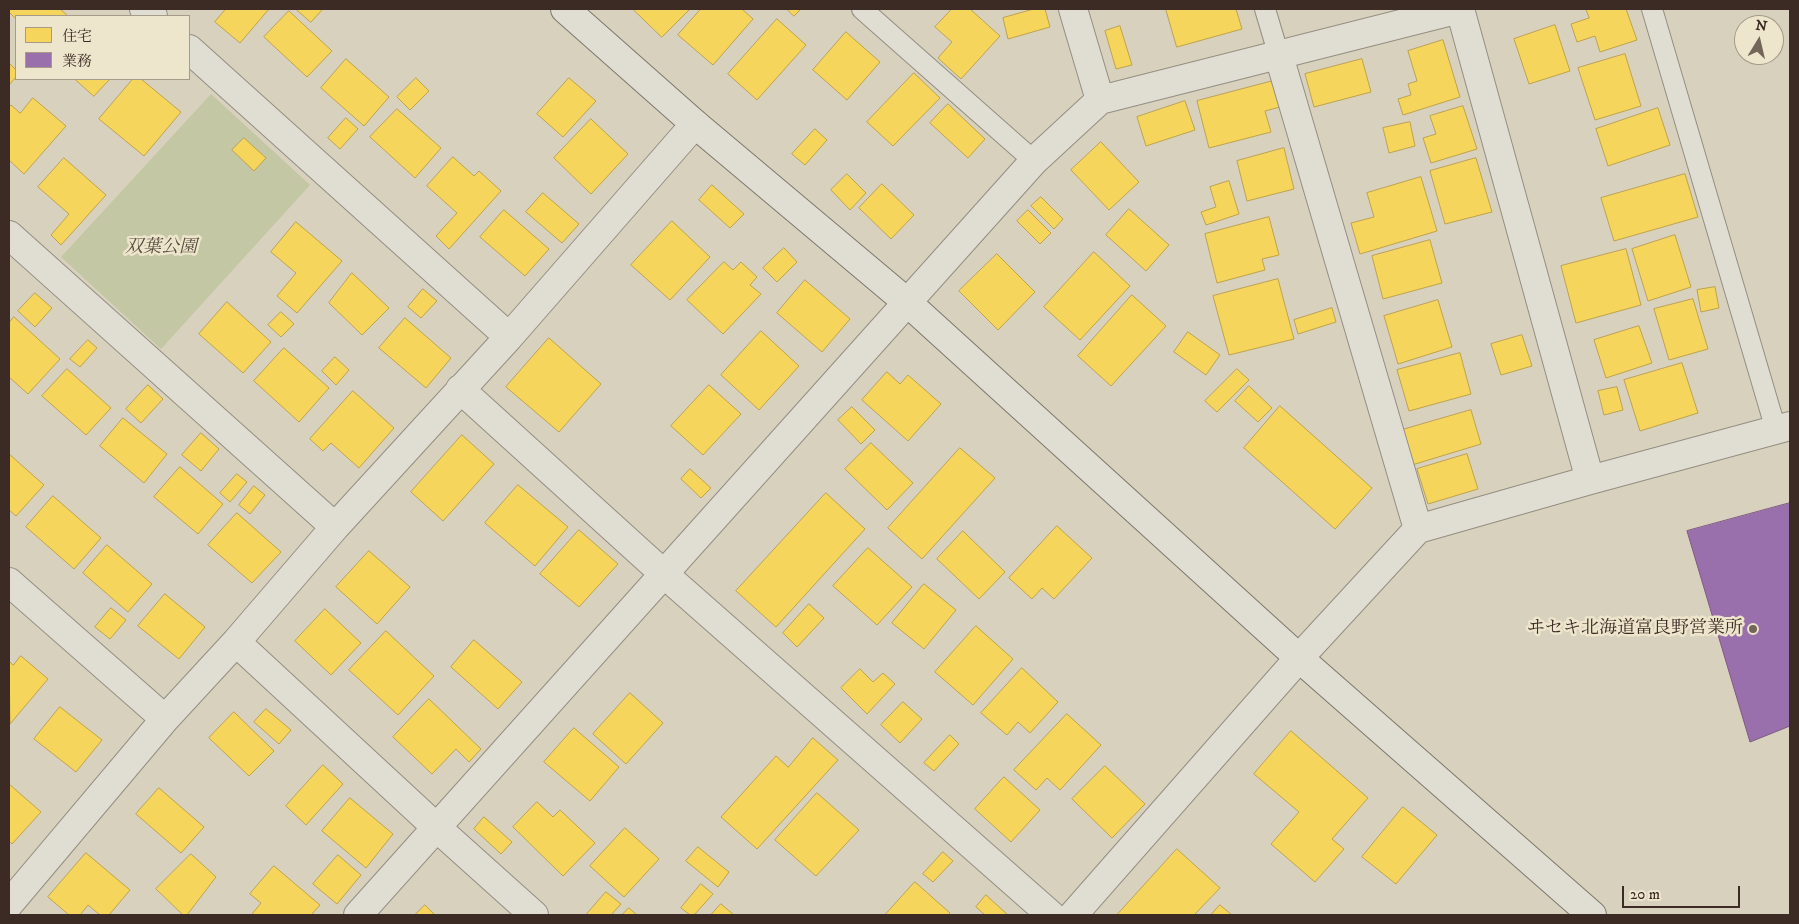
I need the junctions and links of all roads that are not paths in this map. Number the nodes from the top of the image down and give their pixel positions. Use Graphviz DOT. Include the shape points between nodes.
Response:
graph roads {
  1 [pos="565,9"];
  2 [pos="862,9"];
  3 [pos="1073,9"];
  4 [pos="1265,9"];
  5 [pos="1460,9"];
  6 [pos="1652,9"];
  7 [pos="190,50"];
  8 [pos="1279,56"];
  9 [pos="1100,100"];
  10 [pos="695,124"];
  11 [pos="1034,161"];
  12 [pos="9,235"];
  13 [pos="908,302"];
  14 [pos="509,337"];
  15 [pos="460,389"];
  16 [pos="1783,428"];
  17 [pos="1590,480"];
  18 [pos="335,527"];
  19 [pos="1418,529"];
  20 [pos="664,574"];
  21 [pos="9,582"];
  22 [pos="236,642"];
  23 [pos="1299,658"];
  24 [pos="165,719"];
  25 [pos="436,827"];
  26 [pos="9,904"];
  27 [pos="358,915"];
  28 [pos="534,915"];
  29 [pos="1051,915"];
  30 [pos="1073,915"];
  31 [pos="1592,915"];
  1 -- 10 [label="street"];
  2 -- 11 [label="lane"];
  3 -- 9 [label="street"];
  4 -- 8 [label="lane"];
  5 -- 8 [label="street"];
  5 -- 17 [label="street"];
  6 -- 16 [label="lane"];
  7 -- 14 [label="street"];
  8 -- 9 [label="street"];
  8 -- 19 [label="street"];
  9 -- 11 [label="street"];
  10 -- 13 [label="street"];
  10 -- 14 [label="street"];
  11 -- 13 [label="street"];
  12 -- 18 [label="street"];
  13 -- 20 [label="street"];
  13 -- 23 [label="street"];
  14 -- 15 [label="street"];
  15 -- 18 [label="street"];
  15 -- 20 [label="street"];
  16 -- 17 [label="street"];
  17 -- 19 [label="street"];
  18 -- 22 [label="street"];
  19 -- 23 [label="street"];
  20 -- 25 [label="street"];
  20 -- 29 [label="street"];
  21 -- 24 [label="street"];
  22 -- 24 [label="street"];
  22 -- 25 [label="street"];
  23 -- 30 [label="street"];
  23 -- 31 [label="street"];
  24 -- 26 [label="street"];
  25 -- 27 [label="street"];
  25 -- 28 [label="street"];
}
